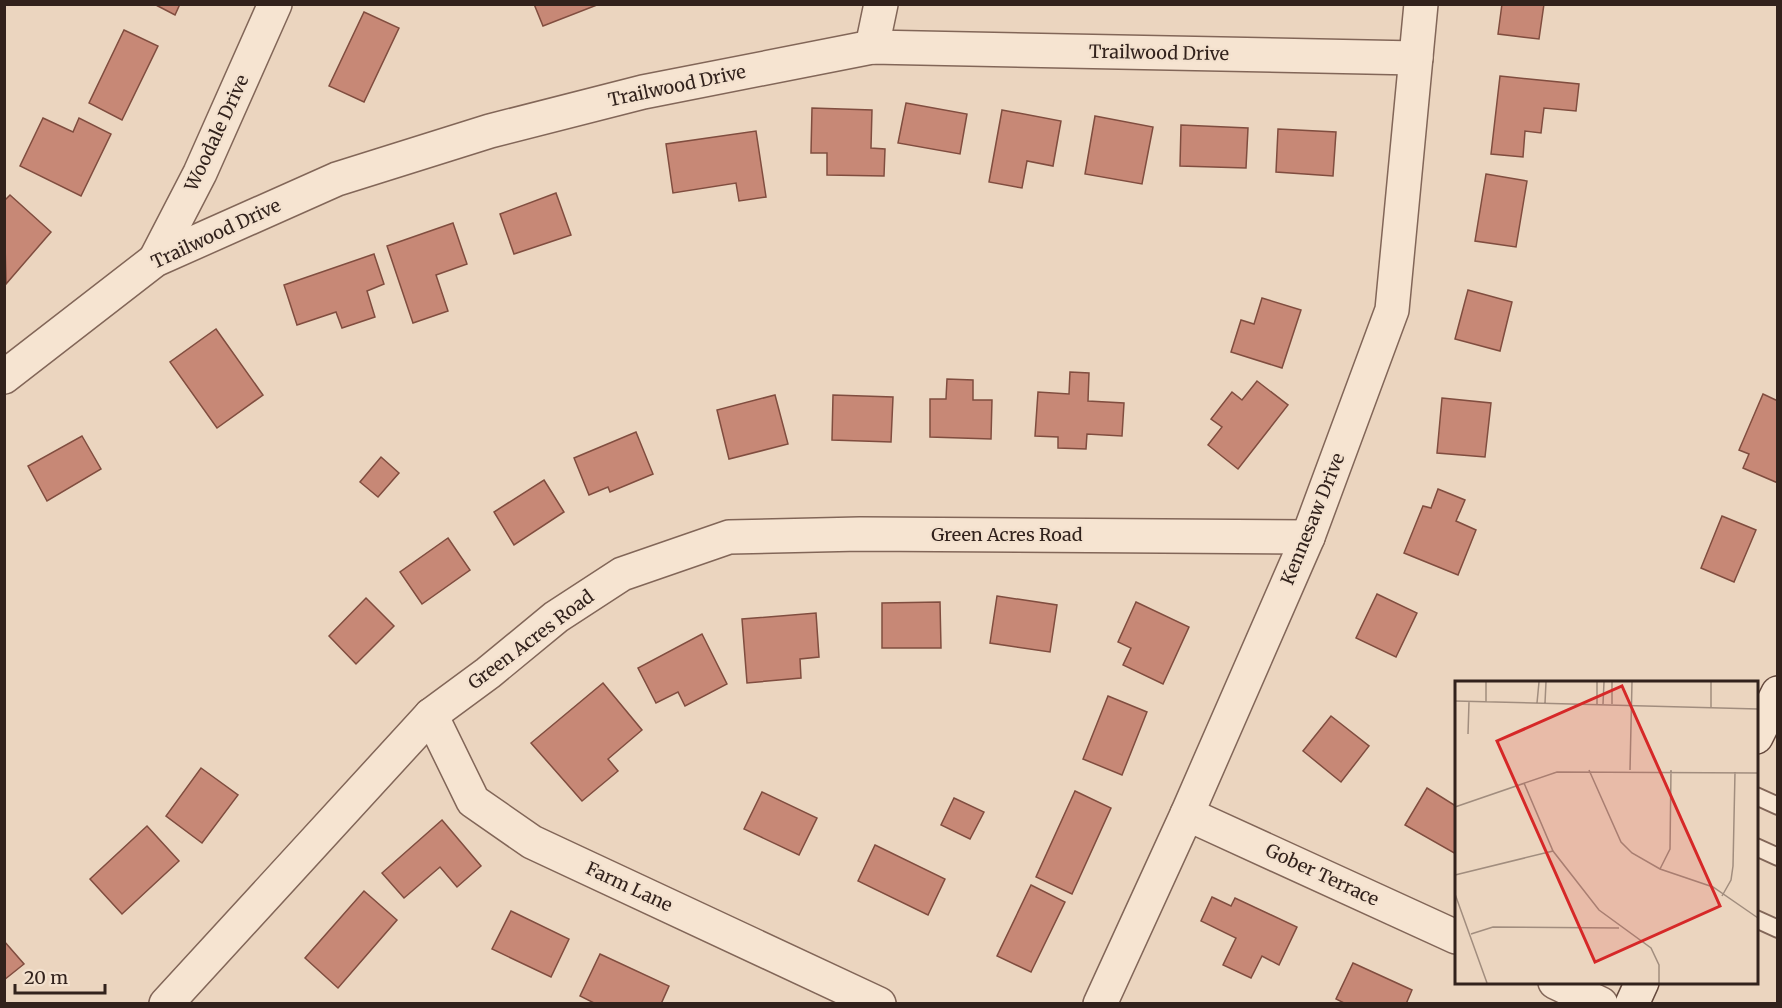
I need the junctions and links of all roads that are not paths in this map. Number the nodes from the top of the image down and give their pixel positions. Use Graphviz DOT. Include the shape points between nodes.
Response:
graph roads {
  1 [pos="275,4"];
  2 [pos="881,4"];
  3 [pos="1421,4"];
  4 [pos="872,47"];
  5 [pos="1416,58"];
  6 [pos="155,260"];
  7 [pos="4,377"];
  8 [pos="1308,537"];
  9 [pos="1778,693"];
  10 [pos="430,715"];
  11 [pos="1758,734"];
  12 [pos="1758,797"];
  13 [pos="1778,806"];
  14 [pos="1186,814"];
  15 [pos="1758,848"];
  16 [pos="1778,857"];
  17 [pos="1758,920"];
  18 [pos="1778,929"];
  19 [pos="1455,937"];
  20 [pos="1560,984"];
  21 [pos="1641,984"];
  22 [pos="166,1004"];
  23 [pos="879,1004"];
  24 [pos="1100,1004"];
  25 [pos="1601,1004"];
  26 [pos="1632,1004"];
  1 -- 6 [label="street, Woodale Drive" via="200,173"];
  2 -- 4 [label="street"];
  3 -- 5 [label="street, Kennesaw Drive"];
  4 -- 5 [label="street, Trailwood Drive"];
  4 -- 6 [label="street, Trailwood Drive" via="643,92 490,131 337,179"];
  5 -- 8 [label="street, Kennesaw Drive" via="1392,310"];
  6 -- 7 [label="street, Trailwood Drive"];
  8 -- 10 [label="street, Green Acres Road" via="729,537 622,574 556,617"];
  8 -- 14 [label="street, Kennesaw Drive"];
  9 -- 11 [label="street"];
  10 -- 22 [label="street, Green Acres Road"];
  10 -- 23 [label="street, Farm Lane" via="473,801 532,842"];
  12 -- 13 [label="lane"];
  14 -- 19 [label="street, Gober Terrace"];
  14 -- 24 [label="street, Kennesaw Drive"];
  15 -- 16 [label="lane"];
  17 -- 18 [label="lane"];
  20 -- 25 [label="street"];
  21 -- 26 [label="street"];
}
